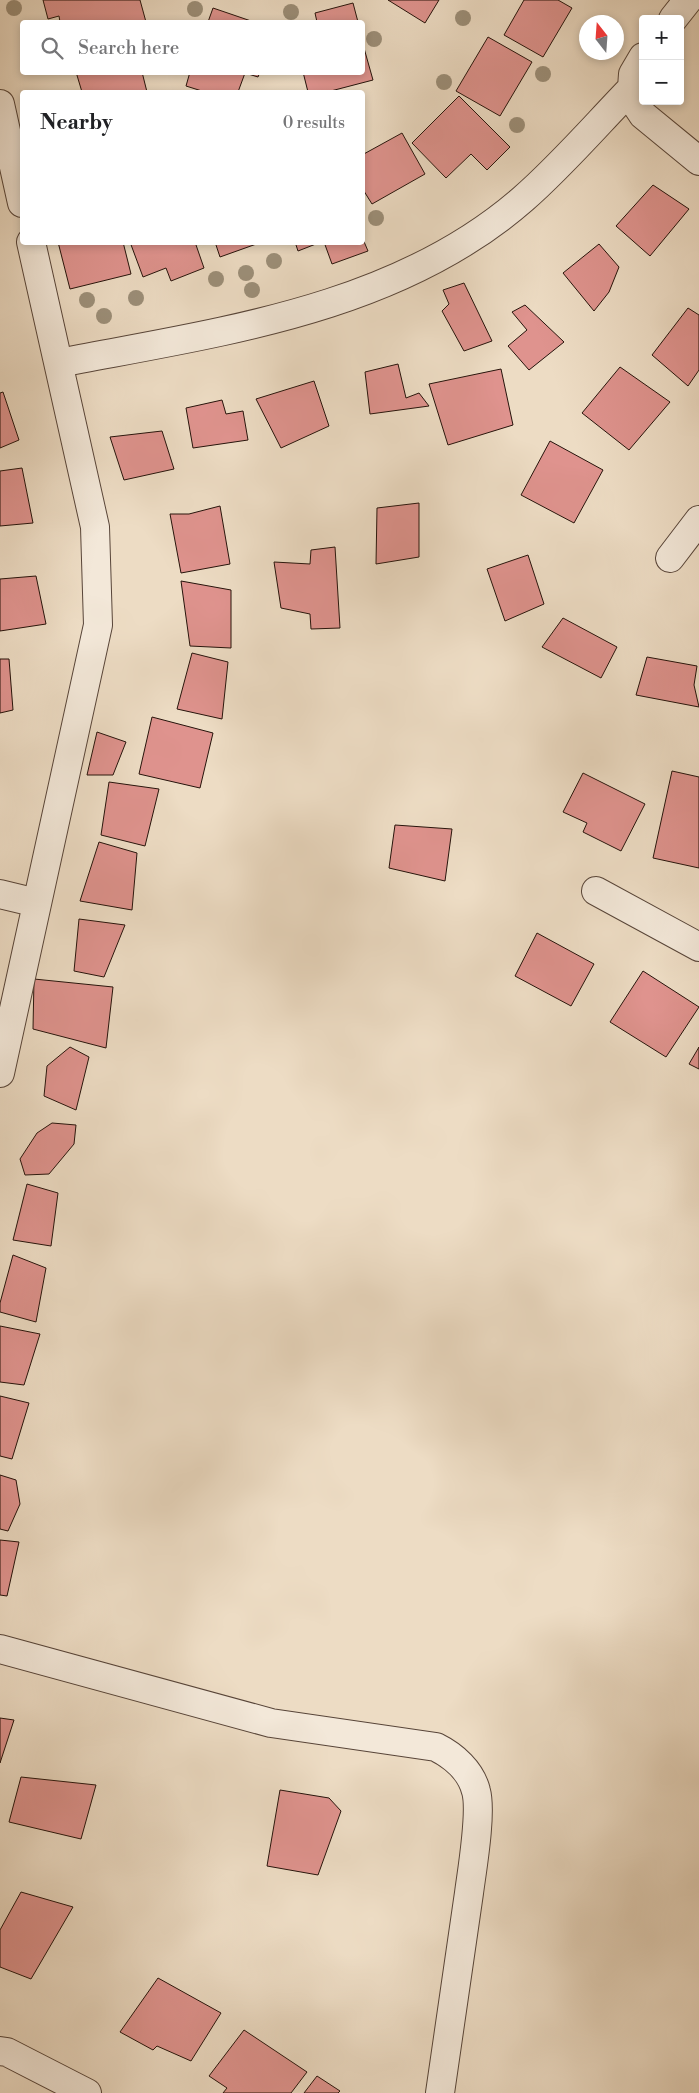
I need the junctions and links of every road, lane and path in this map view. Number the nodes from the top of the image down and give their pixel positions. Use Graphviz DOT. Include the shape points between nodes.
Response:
graph roads {
  1 [pos="688,0"];
  2 [pos="676,15"];
  3 [pos="641,60"];
  4 [pos="632,88"];
  5 [pos="0,104"];
  6 [pos="699,161"];
  7 [pos="20,194"];
  8 [pos="32,245"];
  9 [pos="59,364"];
  10 [pos="699,520"];
  11 [pos="670,558"];
  12 [pos="596,891"];
  13 [pos="0,894"];
  14 [pos="37,903"];
  15 [pos="699,947"];
  16 [pos="0,1073"];
  17 [pos="0,1649"];
  18 [pos="0,2051"];
  19 [pos="87,2093"];
  20 [pos="440,2093"];
  1 -- 2 [label="street"];
  3 -- 4 [label="street" via="633,74"];
  4 -- 6 [label="street" via="635,104 643,115"];
  4 -- 9 [label="street" via="523,199 470,238 395,279 267,322"];
  5 -- 7 [label="street"];
  8 -- 9 [label="street"];
  9 -- 14 [label="street" via="95,527 98,625"];
  10 -- 11 [label="street"];
  12 -- 15 [label="street"];
  13 -- 14 [label="street"];
  14 -- 16 [label="street"];
  17 -- 20 [label="street" via="271,1723 436,1747 466,1770 477,1792 476,1825"];
  18 -- 19 [label="street"];
}
